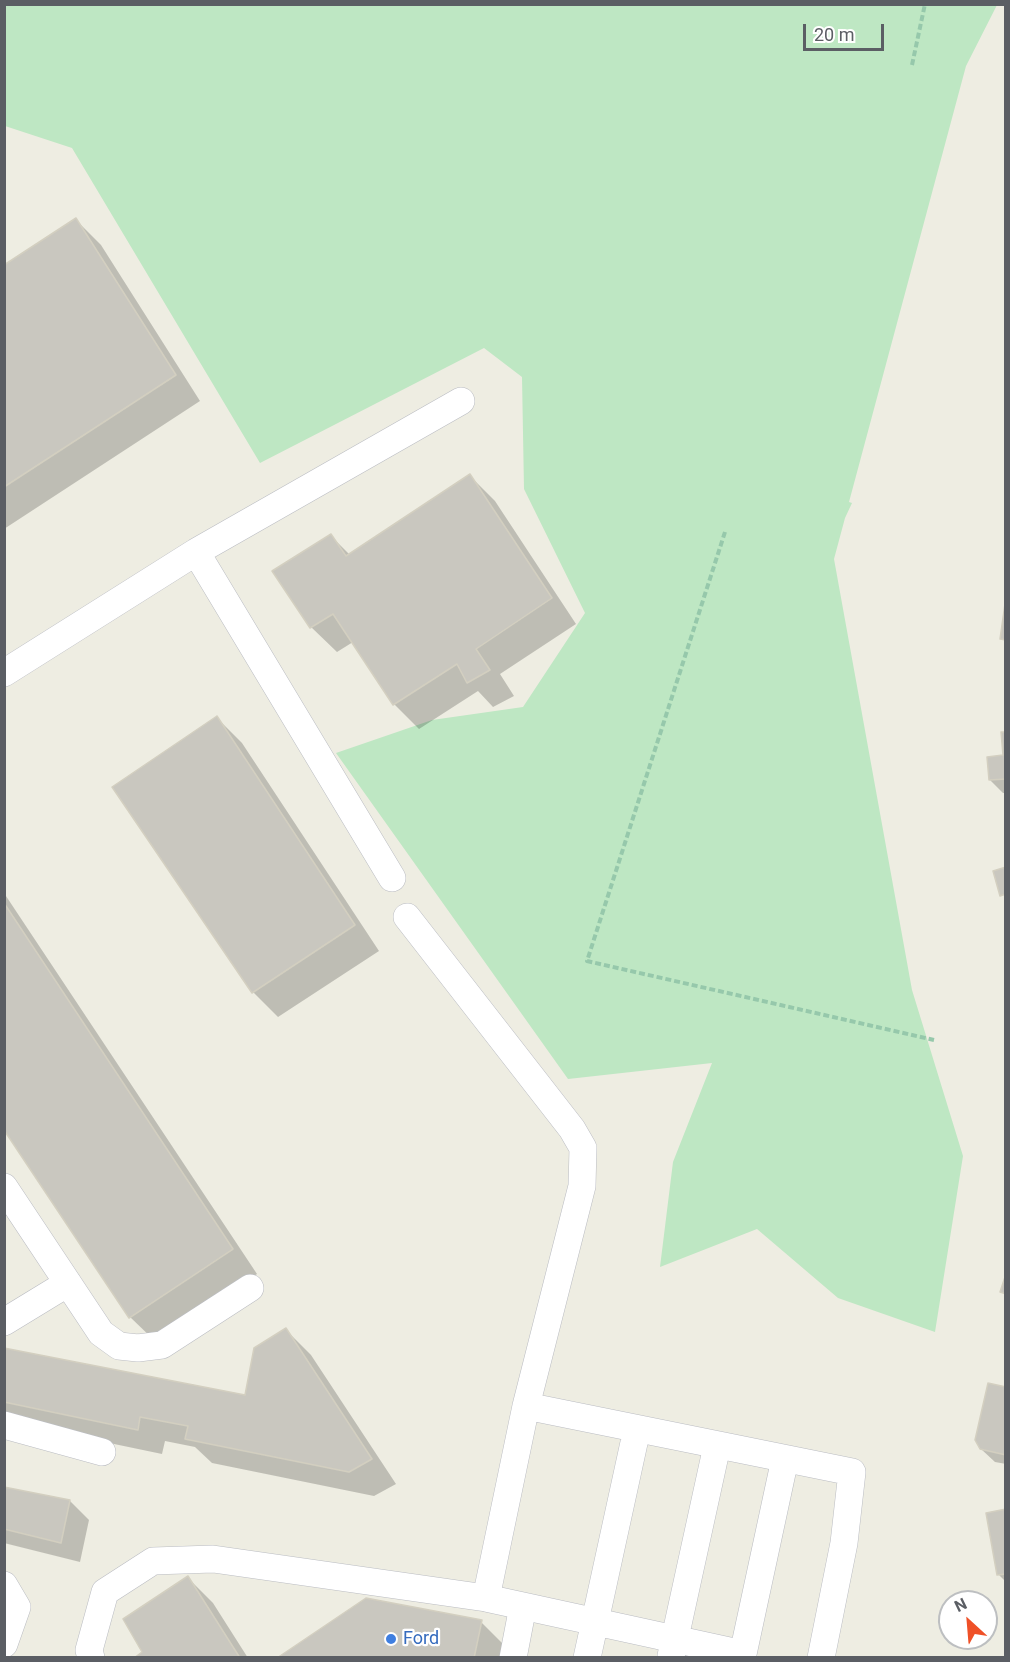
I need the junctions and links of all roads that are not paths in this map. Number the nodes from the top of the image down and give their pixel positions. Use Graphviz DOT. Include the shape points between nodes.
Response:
graph roads {
  1 [pos="461,401"];
  2 [pos="196,552"];
  3 [pos="4,673"];
  4 [pos="392,878"];
  5 [pos="406,916"];
  6 [pos="4,1187"];
  7 [pos="68,1283"];
  8 [pos="250,1288"];
  9 [pos="4,1322"];
  10 [pos="526,1406"];
  11 [pos="4,1425"];
  12 [pos="637,1429"];
  13 [pos="717,1446"];
  14 [pos="102,1452"];
  15 [pos="785,1459"];
  16 [pos="4,1585"];
  17 [pos="486,1598"];
  18 [pos="523,1606"];
  19 [pos="596,1622"];
  20 [pos="4,1644"];
  21 [pos="674,1648"];
  22 [pos="743,1656"];
  23 [pos="91,1658"];
  24 [pos="513,1658"];
  25 [pos="587,1658"];
  26 [pos="821,1658"];
  1 -- 2 [label="lane"];
  2 -- 3 [label="lane"];
  2 -- 4 [label="lane"];
  5 -- 10 [label="lane" via="583,1148 582,1186"];
  6 -- 7 [label="lane"];
  7 -- 8 [label="lane" via="101,1333 119,1346 138,1348 162,1345"];
  7 -- 9 [label="lane"];
  10 -- 12 [label="lane"];
  10 -- 17 [label="lane"];
  11 -- 14 [label="lane"];
  12 -- 13 [label="lane"];
  12 -- 19 [label="lane"];
  13 -- 15 [label="lane"];
  13 -- 21 [label="lane"];
  15 -- 22 [label="lane"];
  15 -- 26 [label="lane" via="852,1472 844,1544"];
  16 -- 20 [label="lane" via="17,1607"];
  17 -- 18 [label="lane"];
  17 -- 23 [label="lane" via="213,1559 153,1561 105,1593 89,1650"];
  18 -- 19 [label="lane"];
  18 -- 24 [label="lane"];
  19 -- 21 [label="lane"];
  19 -- 25 [label="lane"];
  21 -- 22 [label="lane"];
}
